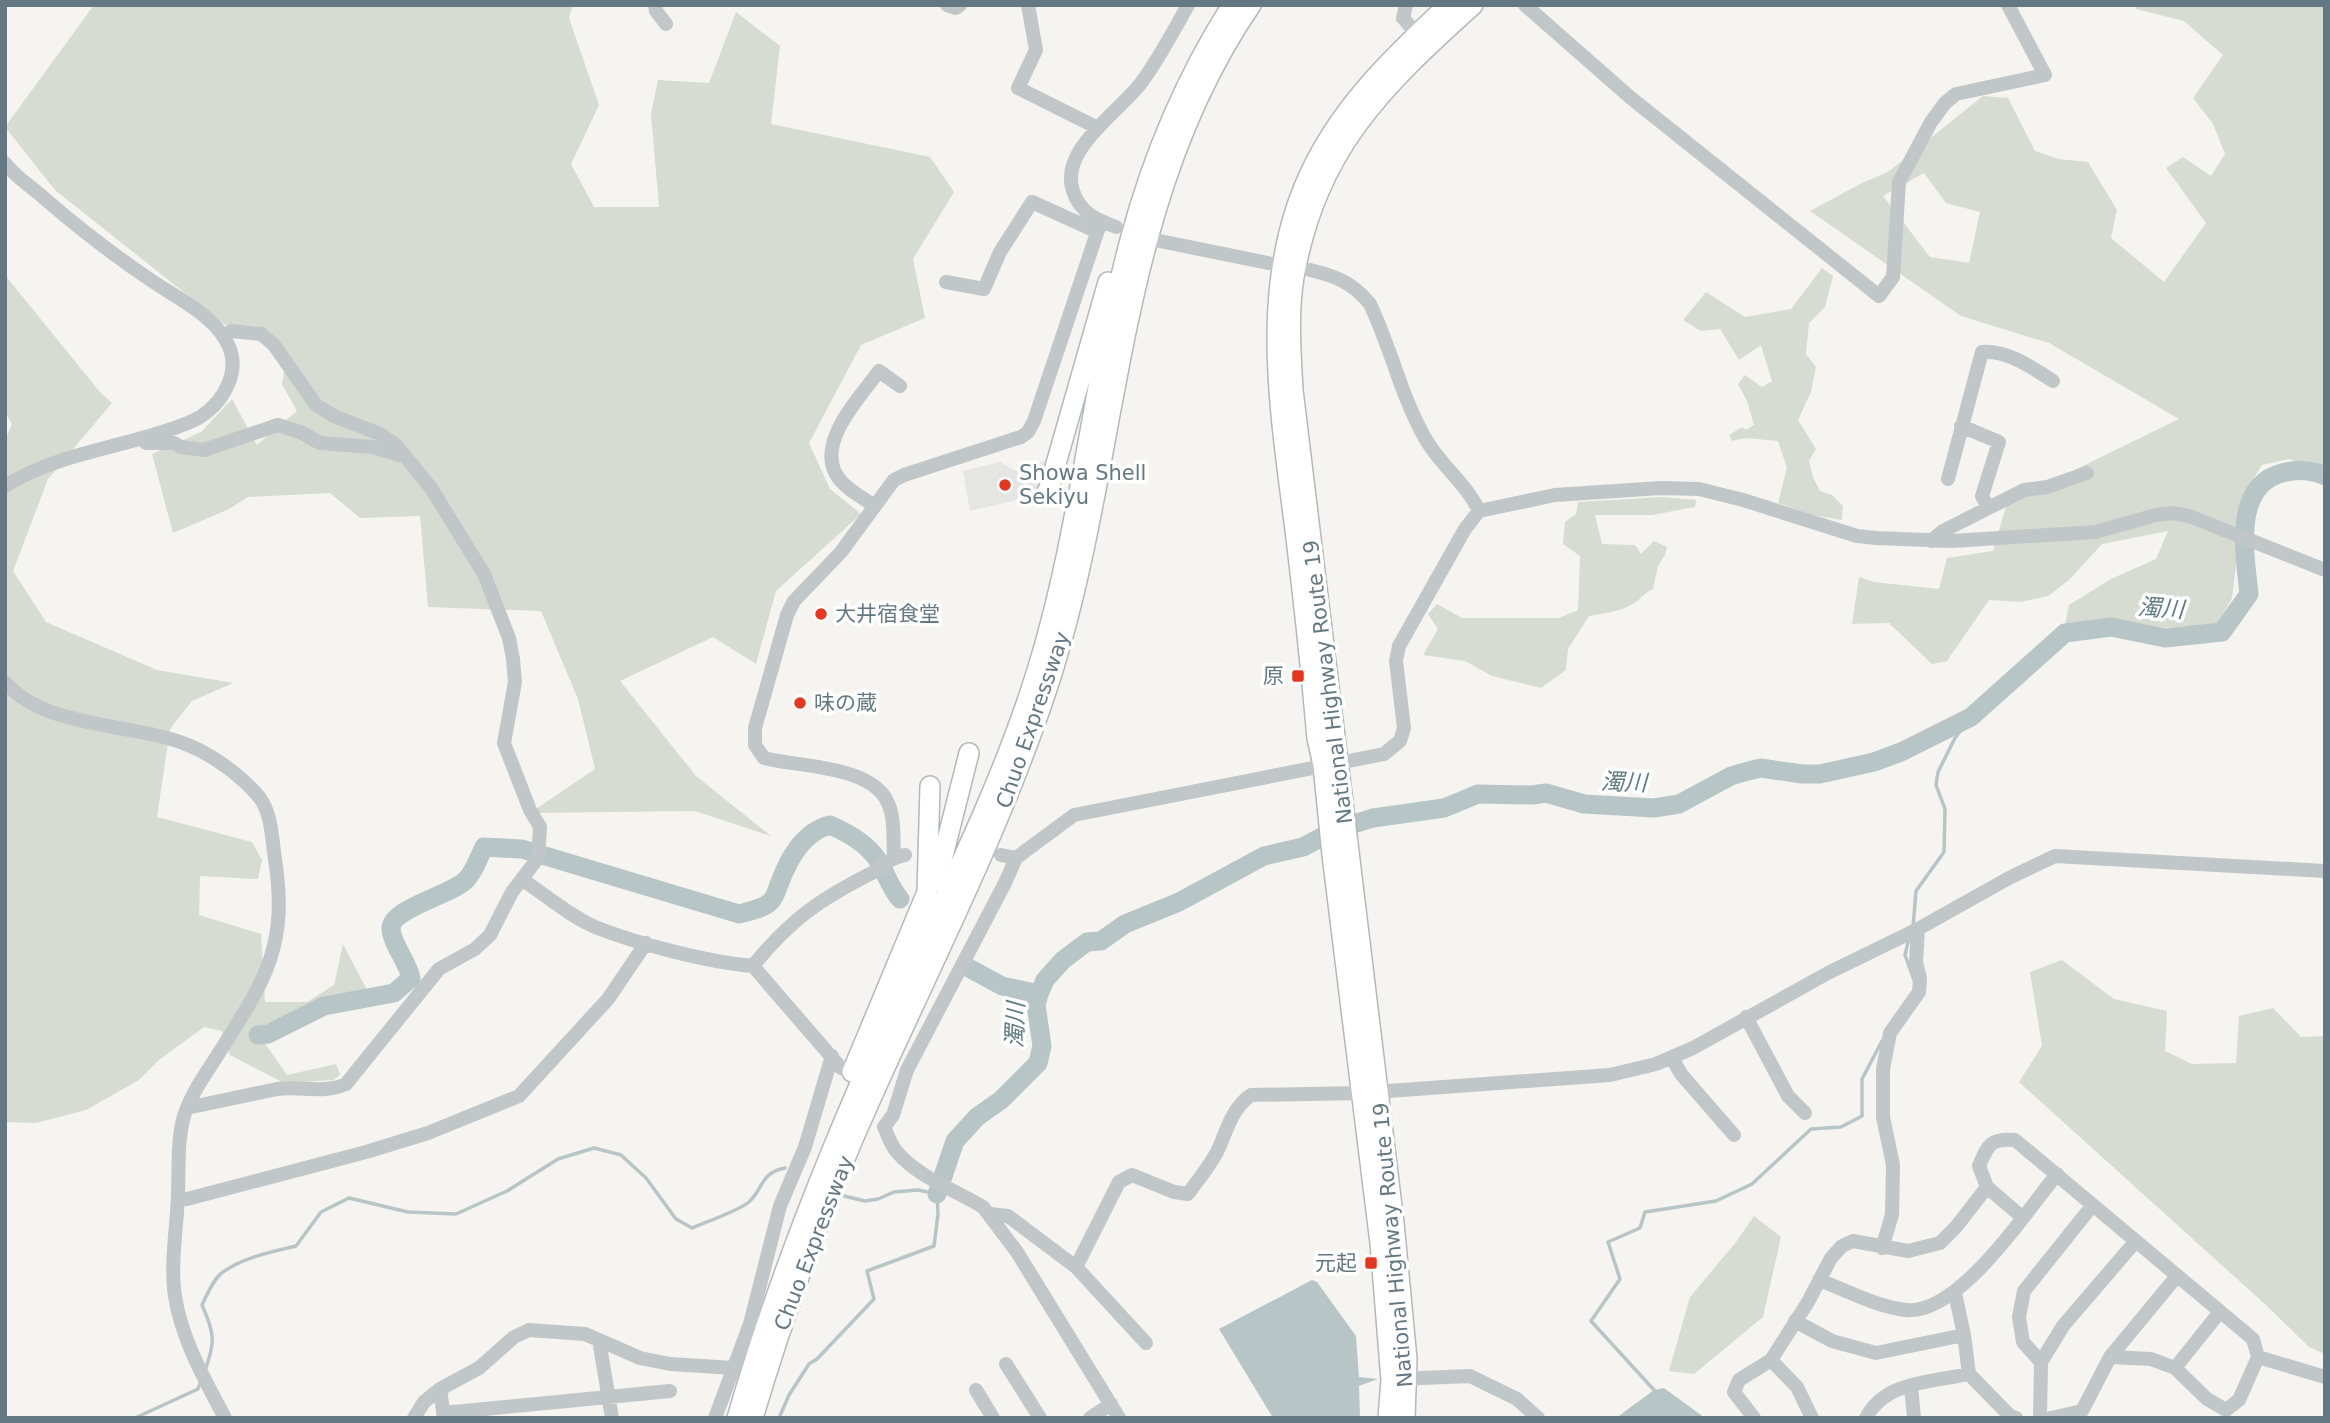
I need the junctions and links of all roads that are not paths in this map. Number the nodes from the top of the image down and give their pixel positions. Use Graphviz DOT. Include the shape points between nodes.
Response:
graph roads {
  1 [pos="655,5"];
  2 [pos="947,5"];
  3 [pos="960,5"];
  4 [pos="1028,5"];
  5 [pos="1188,5"];
  6 [pos="1251,5"];
  7 [pos="1406,5"];
  8 [pos="1448,5"];
  9 [pos="1473,5"];
  10 [pos="1525,5"];
  11 [pos="2008,5"];
  12 [pos="1228,12"];
  13 [pos="666,24"];
  14 [pos="1417,34"];
  15 [pos="1098,128"];
  16 [pos="5,163"];
  17 [pos="1099,226"];
  18 [pos="1116,227"];
  19 [pos="1160,241"];
  20 [pos="1268,263"];
  21 [pos="1310,270"];
  22 [pos="946,282"];
  23 [pos="224,337"];
  24 [pos="2053,381"];
  25 [pos="900,386"];
  26 [pos="1961,426"];
  27 [pos="142,438"];
  28 [pos="405,456"];
  29 [pos="2087,473"];
  30 [pos="1948,479"];
  31 [pos="5,486"];
  32 [pos="1045,496"];
  33 [pos="875,506"];
  34 [pos="1987,508"];
  35 [pos="1479,511"];
  36 [pos="1931,541"];
  37 [pos="2325,570"];
  38 [pos="5,682"];
  39 [pos="969,753"];
  40 [pos="1330,763"];
  41 [pos="930,786"];
  42 [pos="2325,871"];
  43 [pos="523,880"];
  44 [pos="927,892"];
  45 [pos="1913,931"];
  46 [pos="646,943"];
  47 [pos="753,965"];
  48 [pos="1746,1017"];
  49 [pos="832,1056"];
  50 [pos="1672,1058"];
  51 [pos="841,1069"];
  52 [pos="1369,1092"];
  53 [pos="187,1108"];
  54 [pos="1805,1113"];
  55 [pos="1734,1135"];
  56 [pos="2057,1174"];
  57 [pos="1987,1188"];
  58 [pos="178,1199"];
  59 [pos="2092,1206"];
  60 [pos="990,1214"];
  61 [pos="2022,1217"];
  62 [pos="2135,1242"];
  63 [pos="1882,1248"];
  64 [pos="790,1258"];
  65 [pos="1076,1267"];
  66 [pos="2177,1276"];
  67 [pos="1819,1280"];
  68 [pos="1955,1293"];
  69 [pos="2219,1313"];
  70 [pos="1795,1321"];
  71 [pos="1964,1335"];
  72 [pos="599,1340"];
  73 [pos="1146,1343"];
  74 [pos="2110,1357"];
  75 [pos="2258,1357"];
  76 [pos="1771,1360"];
  77 [pos="2041,1362"];
  78 [pos="1006,1364"];
  79 [pos="734,1368"];
  80 [pos="2175,1368"];
  81 [pos="1969,1374"];
  82 [pos="2325,1377"];
  83 [pos="1399,1379"];
  84 [pos="1911,1386"];
  85 [pos="439,1389"];
  86 [pos="670,1391"];
  87 [pos="976,1391"];
  88 [pos="609,1397"];
  89 [pos="1111,1404"];
  90 [pos="444,1415"];
  91 [pos="225,1418"];
  92 [pos="414,1418"];
  93 [pos="612,1418"];
  94 [pos="715,1418"];
  95 [pos="737,1418"];
  96 [pos="753,1418"];
  97 [pos="993,1418"];
  98 [pos="1040,1418"];
  99 [pos="1090,1418"];
  100 [pos="1119,1418"];
  101 [pos="1388,1418"];
  102 [pos="1405,1418"];
  103 [pos="1538,1418"];
  104 [pos="1754,1418"];
  105 [pos="1812,1418"];
  106 [pos="1866,1418"];
  107 [pos="1914,1418"];
  108 [pos="2016,1418"];
  109 [pos="2040,1418"];
  110 [pos="2052,1418"];
  1 -- 13 [label="street"];
  2 -- 3 [label="street"];
  4 -- 15 [label="street" via="1036,50 1018,88"];
  5 -- 15 [label="street" via="1145,78"];
  6 -- 96 [label="highway, Chuo Expressway" via="1211,74 1159,198 1118,367 1080,571 1025,755 838,1178"];
  7 -- 14 [label="street" via="1403,18"];
  8 -- 14 [label="highway, National Highway Route 19"];
  9 -- 40 [label="highway, National Highway Route 19" via="1398,75 1349,134 1315,200 1294,278 1290,325 1293,390"];
  10 -- 11 [label="street" via="1631,98 1879,296 1894,277 1899,182 1938,112 1956,94 2045,75"];
  12 -- 32 [label="highway" via="1200,41 1181,75 1136,184"];
  12 -- 64 [label="highway, Chuo Expressway" via="1168,127 1133,229 1070,545 1038,668 1010,751 852,1102"];
  14 -- 40 [label="highway, National Highway Route 19" via="1356,98 1332,133 1299,200 1280,271 1278,374 1317,738"];
  15 -- 17 [label="street" via="1075,157 1070,182 1080,207"];
  16 -- 23 [label="street" via="113,256 193,309"];
  17 -- 18 [label="street"];
  17 -- 22 [label="street" via="1032,202 1000,252 985,289"];
  17 -- 33 [label="street" via="1028,432 904,475 889,485"];
  19 -- 20 [label="street"];
  21 -- 35 [label="street" via="1349,283 1370,304 1414,419"];
  23 -- 27 [label="street" via="233,372 219,400 190,422"];
  23 -- 28 [label="street" via="231,331 261,334 274,345 316,405 380,434"];
  24 -- 26 [label="street" via="1993,351 1982,352"];
  25 -- 33 [label="street" via="879,372 832,445 832,468 839,479"];
  26 -- 30 [label="street"];
  26 -- 34 [label="street" via="1999,442 1982,496"];
  27 -- 28 [label="street" via="146,443 204,450 278,425 320,443 373,447"];
  27 -- 31 [label="street" via="60,460"];
  28 -- 43 [label="street" via="431,488 484,574 509,638 515,682 504,743 540,827 538,858"];
  29 -- 34 [label="street" via="2024,490"];
  33 -- 47 [label="street" via="841,552 790,607 755,728 755,745 764,758 814,766 870,783 888,801 900,856 817,902"];
  34 -- 36 [label="street"];
  35 -- 36 [label="street" via="1555,495 1699,489 1857,536"];
  35 -- 40 [label="street" via="1399,646 1396,661 1405,727 1400,741 1384,754"];
  36 -- 37 [label="street" via="2095,532 2172,513 2209,523"];
  38 -- 53 [label="street" via="22,699 47,710 196,748 251,790 267,811 277,873 278,925 271,962"];
  39 -- 44 [label="highway" via="943,856"];
  40 -- 52 [label="highway, National Highway Route 19"];
  40 -- 60 [label="street" via="1074,816 1009,856 1005,883 907,1070 893,1115 884,1127 907,1162"];
  41 -- 44 [label="highway"];
  42 -- 45 [label="street" via="2055,856"];
  43 -- 46 [label="street" via="593,926"];
  43 -- 53 [label="street" via="506,901 490,935 439,969 346,1084 328,1090 276,1089"];
  44 -- 64 [label="highway" via="804,1197"];
  45 -- 48 [label="street"];
  45 -- 63 [label="street" via="1919,992 1891,1033 1883,1069 1883,1117 1893,1165 1892,1215"];
  46 -- 47 [label="street"];
  46 -- 58 [label="street" via="608,999 519,1096 366,1152"];
  47 -- 49 [label="street"];
  48 -- 50 [label="street"];
  48 -- 54 [label="street" via="1788,1096"];
  49 -- 51 [label="street"];
  49 -- 79 [label="street" via="780,1206"];
  50 -- 52 [label="street" via="1609,1075"];
  50 -- 55 [label="street"];
  52 -- 65 [label="street" via="1251,1095 1241,1102 1216,1154 1188,1194 1132,1175 1119,1182"];
  52 -- 83 [label="highway, National Highway Route 19" via="1380,1243"];
  53 -- 58 [label="street" via="180,1142"];
  56 -- 57 [label="street" via="2015,1140 1999,1139 1988,1146 1979,1166"];
  56 -- 59 [label="street"];
  56 -- 61 [label="street"];
  57 -- 61 [label="street"];
  57 -- 63 [label="street" via="1940,1243 1908,1251"];
  58 -- 91 [label="street" via="174,1294 200,1369"];
  59 -- 62 [label="street"];
  59 -- 77 [label="street" via="2024,1291 2019,1317 2023,1342"];
  60 -- 65 [label="street" via="1008,1216"];
  60 -- 89 [label="street"];
  61 -- 68 [label="street"];
  62 -- 66 [label="street"];
  62 -- 77 [label="street" via="2063,1326"];
  63 -- 67 [label="street" via="1853,1241 1842,1246"];
  64 -- 95 [label="highway, Chuo Expressway"];
  65 -- 73 [label="street"];
  66 -- 69 [label="street"];
  66 -- 74 [label="street"];
  67 -- 68 [label="street" via="1908,1310 1938,1303"];
  67 -- 70 [label="street"];
  68 -- 71 [label="street"];
  69 -- 75 [label="street" via="2253,1339"];
  69 -- 80 [label="street"];
  70 -- 71 [label="street" via="1832,1340 1876,1353"];
  70 -- 76 [label="street"];
  71 -- 81 [label="street"];
  72 -- 79 [label="street" via="640,1358"];
  72 -- 85 [label="street" via="585,1334 529,1331 514,1337 479,1368"];
  72 -- 88 [label="street"];
  74 -- 80 [label="street" via="2151,1359"];
  74 -- 110 [label="street" via="2082,1411"];
  75 -- 80 [label="street" via="2239,1400 2226,1410 2207,1399"];
  75 -- 82 [label="street"];
  76 -- 104 [label="street" via="1739,1380 1734,1392"];
  76 -- 105 [label="street" via="1797,1387"];
  77 -- 109 [label="street"];
  78 -- 98 [label="street"];
  79 -- 94 [label="street"];
  81 -- 84 [label="street"];
  81 -- 108 [label="street"];
  83 -- 101 [label="highway, National Highway Route 19"];
  83 -- 102 [label="highway, National Highway Route 19"];
  83 -- 103 [label="street" via="1470,1376 1517,1399"];
  84 -- 106 [label="street" via="1887,1393"];
  84 -- 107 [label="street"];
  85 -- 90 [label="street"];
  85 -- 92 [label="street"];
  86 -- 88 [label="street"];
  87 -- 97 [label="street"];
  88 -- 90 [label="street"];
  88 -- 93 [label="street"];
  89 -- 99 [label="street"];
  89 -- 100 [label="street"];
}
